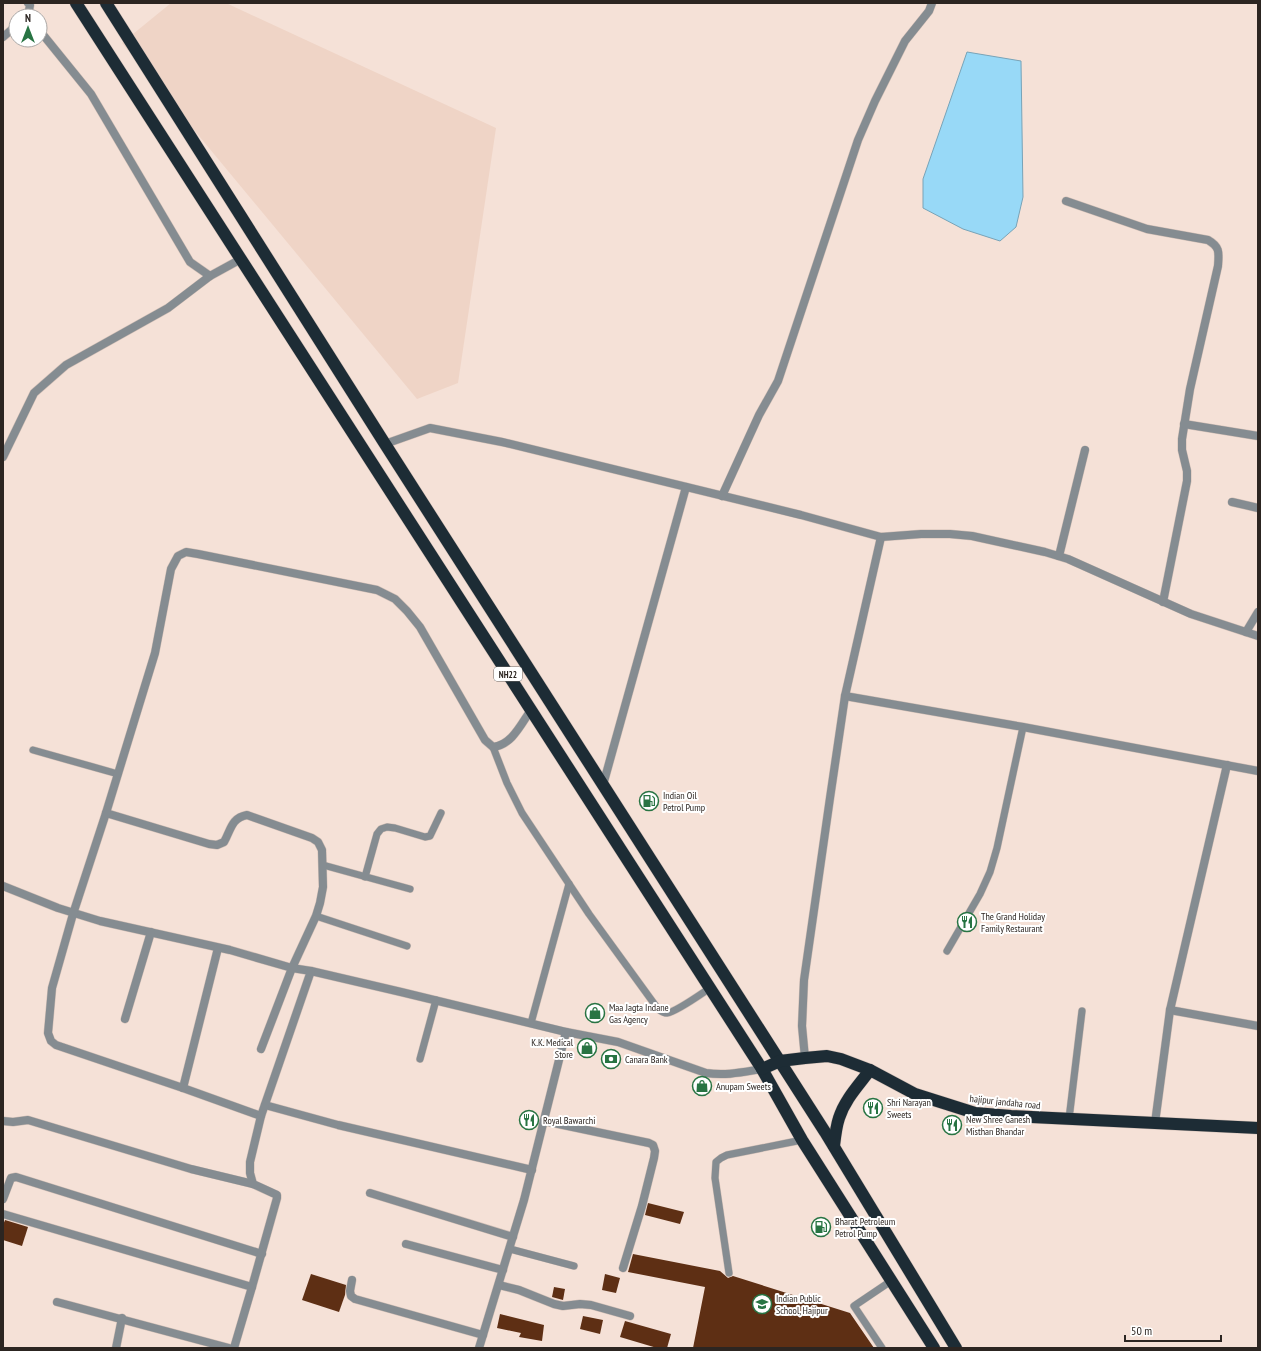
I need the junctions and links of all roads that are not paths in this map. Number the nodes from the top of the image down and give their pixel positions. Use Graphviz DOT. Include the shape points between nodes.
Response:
graph roads {
  1 [pos="76,3"];
  2 [pos="106,3"];
  3 [pos="932,3"];
  4 [pos="48,41"];
  5 [pos="1066,201"];
  6 [pos="241,259"];
  7 [pos="210,276"];
  8 [pos="1184,424"];
  9 [pos="1258,436"];
  10 [pos="385,444"];
  11 [pos="1085,450"];
  12 [pos="3,457"];
  13 [pos="686,487"];
  14 [pos="722,496"];
  15 [pos="1232,502"];
  16 [pos="1258,508"];
  17 [pos="881,537"];
  18 [pos="1059,556"];
  19 [pos="1164,602"];
  20 [pos="1258,612"];
  21 [pos="1246,632"];
  22 [pos="1258,636"];
  23 [pos="845,696"];
  24 [pos="531,710"];
  25 [pos="1023,727"];
  26 [pos="493,747"];
  27 [pos="33,750"];
  28 [pos="1227,765"];
  29 [pos="1258,771"];
  30 [pos="118,774"];
  31 [pos="603,784"];
  32 [pos="106,813"];
  33 [pos="441,813"];
  34 [pos="323,866"];
  35 [pos="365,877"];
  36 [pos="569,884"];
  37 [pos="3,886"];
  38 [pos="410,889"];
  39 [pos="73,914"];
  40 [pos="316,916"];
  41 [pos="151,932"];
  42 [pos="407,946"];
  43 [pos="218,948"];
  44 [pos="947,951"];
  45 [pos="292,968"];
  46 [pos="311,971"];
  47 [pos="710,988"];
  48 [pos="436,1000"];
  49 [pos="1170,1010"];
  50 [pos="1082,1011"];
  51 [pos="125,1019"];
  52 [pos="531,1023"];
  53 [pos="1258,1026"];
  54 [pos="566,1032"];
  55 [pos="261,1050"];
  56 [pos="805,1058"];
  57 [pos="420,1059"];
  58 [pos="780,1061"];
  59 [pos="762,1069"];
  60 [pos="870,1070"];
  61 [pos="184,1088"];
  62 [pos="265,1105"];
  63 [pos="261,1116"];
  64 [pos="1069,1119"];
  65 [pos="3,1120"];
  66 [pos="544,1121"];
  67 [pos="1155,1123"];
  68 [pos="1258,1128"];
  69 [pos="802,1140"];
  70 [pos="834,1146"];
  71 [pos="532,1170"];
  72 [pos="253,1184"];
  73 [pos="370,1193"];
  74 [pos="3,1199"];
  75 [pos="3,1214"];
  76 [pos="513,1237"];
  77 [pos="406,1244"];
  78 [pos="510,1249"];
  79 [pos="262,1254"];
  80 [pos="574,1266"];
  81 [pos="624,1268"];
  82 [pos="503,1270"];
  83 [pos="729,1273"];
  84 [pos="352,1280"];
  85 [pos="891,1281"];
  86 [pos="499,1285"];
  87 [pos="252,1287"];
  88 [pos="57,1302"];
  89 [pos="630,1316"];
  90 [pos="122,1318"];
  91 [pos="483,1335"];
  92 [pos="116,1348"];
  93 [pos="229,1348"];
  94 [pos="234,1348"];
  95 [pos="479,1348"];
  96 [pos="882,1348"];
  97 [pos="934,1348"];
  98 [pos="956,1348"];
  1 -- 6 [label="highway, NH22"];
  2 -- 10 [label="highway, NH22"];
  3 -- 14 [label="street" via="929,11 905,41 875,101 846,176 778,381 759,415"];
  4 -- 7 [label="street" via="91,94 190,262"];
  5 -- 8 [label="street" via="1147,229 1208,240 1216,245 1219,252 1218,266"];
  6 -- 7 [label="street"];
  6 -- 24 [label="highway, NH22"];
  7 -- 12 [label="street" via="168,308 66,365 50,378 34,392"];
  8 -- 9 [label="street"];
  8 -- 19 [label="street" via="1182,450 1188,481"];
  10 -- 13 [label="street" via="430,428 502,442"];
  10 -- 31 [label="highway, NH22"];
  11 -- 18 [label="street"];
  13 -- 14 [label="street"];
  13 -- 31 [label="street"];
  14 -- 17 [label="street"];
  15 -- 16 [label="street"];
  17 -- 18 [label="street" via="921,534 972,536"];
  17 -- 23 [label="street"];
  18 -- 19 [label="street"];
  19 -- 21 [label="street" via="1190,614"];
  20 -- 21 [label="street"];
  21 -- 22 [label="street"];
  23 -- 25 [label="street"];
  23 -- 56 [label="street" via="805,972 802,1026"];
  24 -- 26 [label="street" via="509,740"];
  24 -- 47 [label="highway, NH22"];
  25 -- 28 [label="street"];
  25 -- 44 [label="lane" via="990,872"];
  26 -- 30 [label="street" via="485,740 420,627 395,599 378,590 186,552 178,556 171,569 155,653"];
  26 -- 36 [label="lane" via="507,784 522,813"];
  27 -- 30 [label="lane"];
  28 -- 29 [label="street"];
  28 -- 49 [label="street"];
  30 -- 32 [label="street"];
  31 -- 58 [label="highway, NH22"];
  32 -- 34 [label="street" via="217,845 224,842 233,823 240,817 247,816 312,838 318,842 322,850"];
  32 -- 39 [label="street"];
  33 -- 35 [label="lane" via="430,836 425,837 387,827 381,829 377,834"];
  34 -- 35 [label="lane"];
  34 -- 40 [label="street" via="323,887"];
  35 -- 38 [label="lane"];
  36 -- 47 [label="lane" via="658,1009 668,1013"];
  36 -- 52 [label="lane"];
  37 -- 39 [label="street"];
  39 -- 41 [label="street"];
  39 -- 61 [label="street" via="52,988 48,1033 50,1041 56,1046"];
  40 -- 42 [label="lane"];
  40 -- 45 [label="street"];
  41 -- 43 [label="street"];
  41 -- 51 [label="street"];
  43 -- 45 [label="street"];
  43 -- 61 [label="street"];
  45 -- 46 [label="street"];
  45 -- 55 [label="street"];
  46 -- 48 [label="street"];
  46 -- 62 [label="street"];
  47 -- 59 [label="highway, NH22"];
  48 -- 52 [label="street"];
  48 -- 57 [label="lane"];
  49 -- 53 [label="street"];
  49 -- 67 [label="street"];
  50 -- 64 [label="lane"];
  52 -- 54 [label="street"];
  54 -- 59 [label="street" via="630,1046 706,1073 733,1074"];
  54 -- 66 [label="street"];
  56 -- 58 [label="highway, hajipur jandaha road"];
  56 -- 60 [label="highway, hajipur jandaha road" via="834,1057"];
  58 -- 59 [label="highway, hajipur jandaha road"];
  58 -- 70 [label="highway, NH22"];
  59 -- 69 [label="highway, NH22"];
  60 -- 64 [label="highway, hajipur jandaha road" via="915,1094 975,1113"];
  60 -- 70 [label="highway" via="843,1107"];
  61 -- 63 [label="street"];
  62 -- 63 [label="street"];
  62 -- 71 [label="street" via="338,1125"];
  63 -- 72 [label="street" via="250,1162"];
  64 -- 67 [label="highway, hajipur jandaha road"];
  65 -- 72 [label="street" via="28,1120"];
  66 -- 71 [label="street"];
  66 -- 81 [label="street" via="653,1145 655,1151 649,1179"];
  67 -- 68 [label="highway, hajipur jandaha road"];
  69 -- 83 [label="lane" via="727,1155 716,1162 715,1178"];
  69 -- 85 [label="highway, NH22"];
  70 -- 98 [label="highway, NH22"];
  71 -- 76 [label="street"];
  72 -- 79 [label="street" via="277,1195"];
  73 -- 76 [label="street"];
  74 -- 79 [label="street" via="11,1178 16,1177"];
  75 -- 87 [label="street"];
  76 -- 78 [label="street"];
  77 -- 82 [label="street"];
  78 -- 80 [label="lane"];
  78 -- 82 [label="street"];
  79 -- 87 [label="street"];
  82 -- 86 [label="street"];
  84 -- 91 [label="street" via="350,1291 355,1299"];
  85 -- 96 [label="lane" via="854,1306"];
  85 -- 97 [label="highway, NH22"];
  86 -- 89 [label="street" via="554,1304 591,1305"];
  86 -- 91 [label="street"];
  87 -- 94 [label="street"];
  88 -- 90 [label="street"];
  90 -- 92 [label="street"];
  90 -- 93 [label="street"];
  91 -- 95 [label="street"];
}
